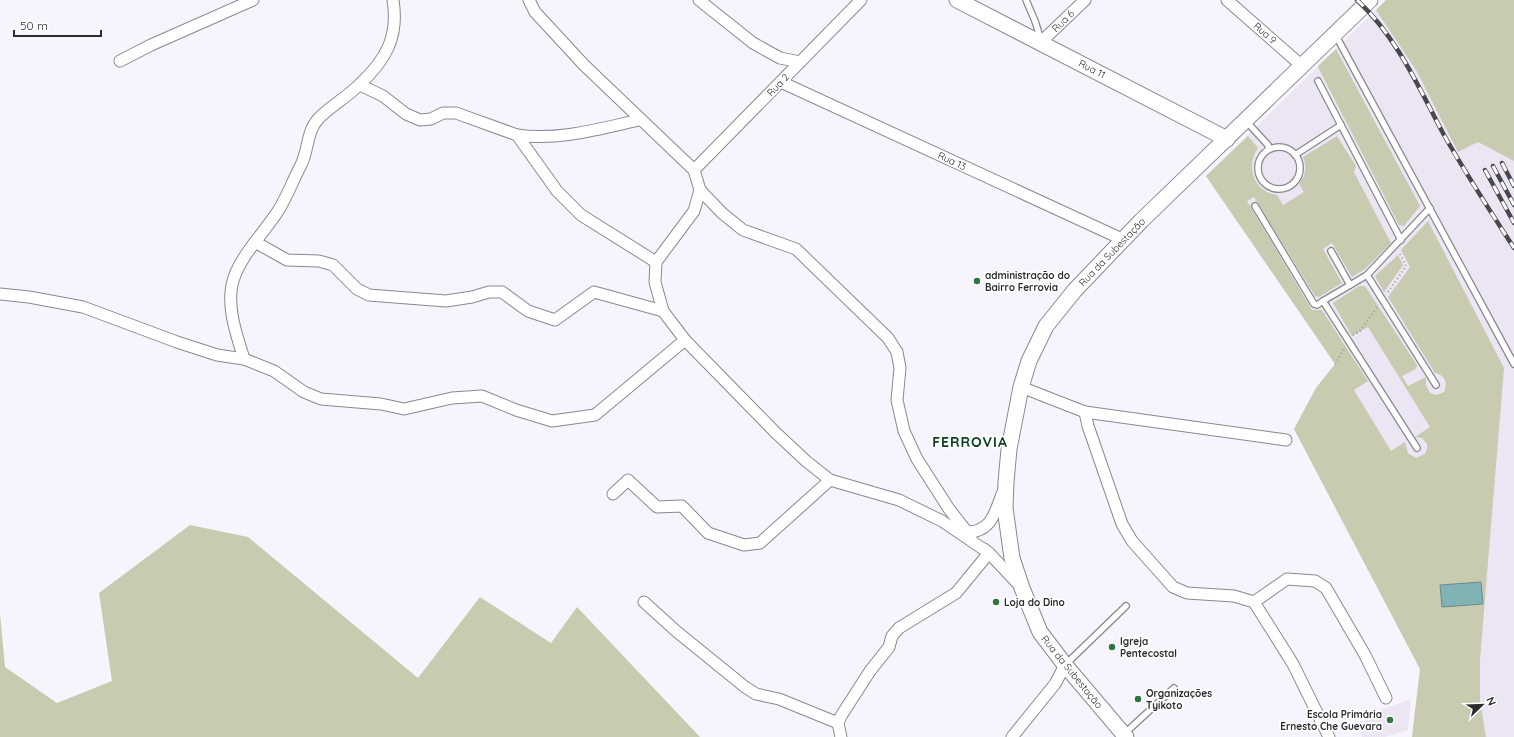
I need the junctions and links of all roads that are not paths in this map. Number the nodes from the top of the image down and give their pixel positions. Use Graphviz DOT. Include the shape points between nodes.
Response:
graph roads {
  1 [pos="253,0"];
  2 [pos="393,0"];
  3 [pos="529,0"];
  4 [pos="699,0"];
  5 [pos="861,0"];
  6 [pos="957,0"];
  7 [pos="1026,0"];
  8 [pos="1085,0"];
  9 [pos="1227,0"];
  10 [pos="1370,0"];
  11 [pos="1334,34"];
  12 [pos="1041,42"];
  13 [pos="120,61"];
  14 [pos="800,62"];
  15 [pos="1302,66"];
  16 [pos="1318,81"];
  17 [pos="781,82"];
  18 [pos="360,85"];
  19 [pos="639,120"];
  20 [pos="1246,121"];
  21 [pos="1341,125"];
  22 [pos="517,135"];
  23 [pos="1227,139"];
  24 [pos="1269,149"];
  25 [pos="1295,155"];
  26 [pos="694,170"];
  27 [pos="700,190"];
  28 [pos="1255,206"];
  29 [pos="1430,208"];
  30 [pos="1124,240"];
  31 [pos="1401,240"];
  32 [pos="254,242"];
  33 [pos="1331,251"];
  34 [pos="656,262"];
  35 [pos="1367,275"];
  36 [pos="1350,285"];
  37 [pos="0,294"];
  38 [pos="1323,301"];
  39 [pos="663,311"];
  40 [pos="685,340"];
  41 [pos="244,359"];
  42 [pos="1514,364"];
  43 [pos="1436,385"];
  44 [pos="1021,387"];
  45 [pos="1085,412"];
  46 [pos="1286,440"];
  47 [pos="1417,448"];
  48 [pos="830,480"];
  49 [pos="1006,482"];
  50 [pos="613,494"];
  51 [pos="967,532"];
  52 [pos="989,554"];
  53 [pos="1022,588"];
  54 [pos="644,602"];
  55 [pos="1254,602"];
  56 [pos="1126,606"];
  57 [pos="1065,665"];
  58 [pos="1174,688"];
  59 [pos="1386,698"];
  60 [pos="838,723"];
  61 [pos="1125,736"];
  62 [pos="841,737"];
  63 [pos="1012,737"];
  64 [pos="1329,737"];
  1 -- 13 [label="street"];
  2 -- 18 [label="street" via="396,16 391,44 386,54"];
  3 -- 19 [label="street" via="535,12"];
  4 -- 14 [label="street" via="753,43 780,58"];
  5 -- 14 [label="street, Rua 2"];
  6 -- 12 [label="street, Rua 11"];
  7 -- 12 [label="lane"];
  8 -- 12 [label="street, Rua 6"];
  9 -- 15 [label="street, Rua 9"];
  10 -- 11 [label="street, Rua da Subestação"];
  11 -- 15 [label="street, Rua da Subestação"];
  11 -- 29 [label="lane"];
  12 -- 23 [label="street, Rua 11"];
  14 -- 17 [label="street, Rua 2"];
  15 -- 20 [label="street, Rua da Subestação"];
  16 -- 21 [label="lane"];
  17 -- 26 [label="street, Rua 2"];
  17 -- 30 [label="street, Rua 13"];
  18 -- 22 [label="street" via="383,96 406,114 420,120 431,119 443,113 456,113"];
  18 -- 32 [label="street" via="320,118 311,130 303,160 278,212"];
  19 -- 22 [label="street" via="566,135"];
  19 -- 26 [label="street"];
  20 -- 23 [label="street, Rua da Subestação"];
  20 -- 24 [label="lane"];
  21 -- 25 [label="lane"];
  21 -- 31 [label="lane"];
  22 -- 34 [label="street" via="557,191 581,215"];
  23 -- 30 [label="street, Rua da Subestação"];
  24 -- 25 [label="lane" via="1282,147"];
  24 -- 25 [label="lane" via="1260,158 1258,172 1264,184 1270,188 1284,188 1296,180 1300,167"];
  26 -- 27 [label="street"];
  27 -- 34 [label="street" via="694,211"];
  27 -- 51 [label="street" via="722,214 743,230 796,249 888,338 897,352 900,368 897,400 904,431 917,459"];
  28 -- 38 [label="lane" via="1314,304"];
  29 -- 31 [label="lane"];
  29 -- 42 [label="lane"];
  30 -- 44 [label="street, Rua da Subestação" via="1075,290 1046,326 1029,361"];
  31 -- 35 [label="lane"];
  32 -- 39 [label="street" via="287,260 319,261 333,265 357,288 369,295 446,301 489,292 502,292 528,311 554,320 594,292"];
  32 -- 41 [label="street" via="234,278 231,291 234,323"];
  33 -- 36 [label="lane"];
  34 -- 39 [label="street" via="655,282"];
  35 -- 36 [label="lane"];
  35 -- 43 [label="lane"];
  36 -- 38 [label="lane"];
  37 -- 41 [label="street" via="83,307 217,355"];
  38 -- 47 [label="lane"];
  39 -- 40 [label="street"];
  40 -- 41 [label="street" via="595,415 552,422 482,396 452,398 404,409 381,404 321,399 304,392 274,371"];
  40 -- 48 [label="street" via="775,432"];
  44 -- 45 [label="street"];
  44 -- 49 [label="street, Rua da Subestação" via="1009,450"];
  45 -- 46 [label="street"];
  45 -- 55 [label="street" via="1122,524 1132,541 1173,587 1187,593 1234,596"];
  48 -- 50 [label="street" via="760,543 744,545 708,533 682,506 657,507 628,480"];
  48 -- 52 [label="street" via="899,500 942,521"];
  49 -- 51 [label="street" via="990,522 977,532"];
  49 -- 53 [label="street, Rua da Subestação" via="1008,534 1012,558"];
  51 -- 52 [label="street"];
  52 -- 53 [label="street"];
  52 -- 60 [label="street" via="956,593 899,628"];
  53 -- 57 [label="street, Rua da Subestação" via="1040,632"];
  54 -- 60 [label="street" via="676,631 756,694 779,699"];
  55 -- 59 [label="street" via="1287,579 1315,581 1326,588 1365,655"];
  55 -- 64 [label="street" via="1293,664"];
  56 -- 57 [label="lane"];
  57 -- 61 [label="street, Rua da Subestação"];
  57 -- 63 [label="street" via="1055,684"];
  58 -- 61 [label="lane"];
  60 -- 62 [label="street"];
}
